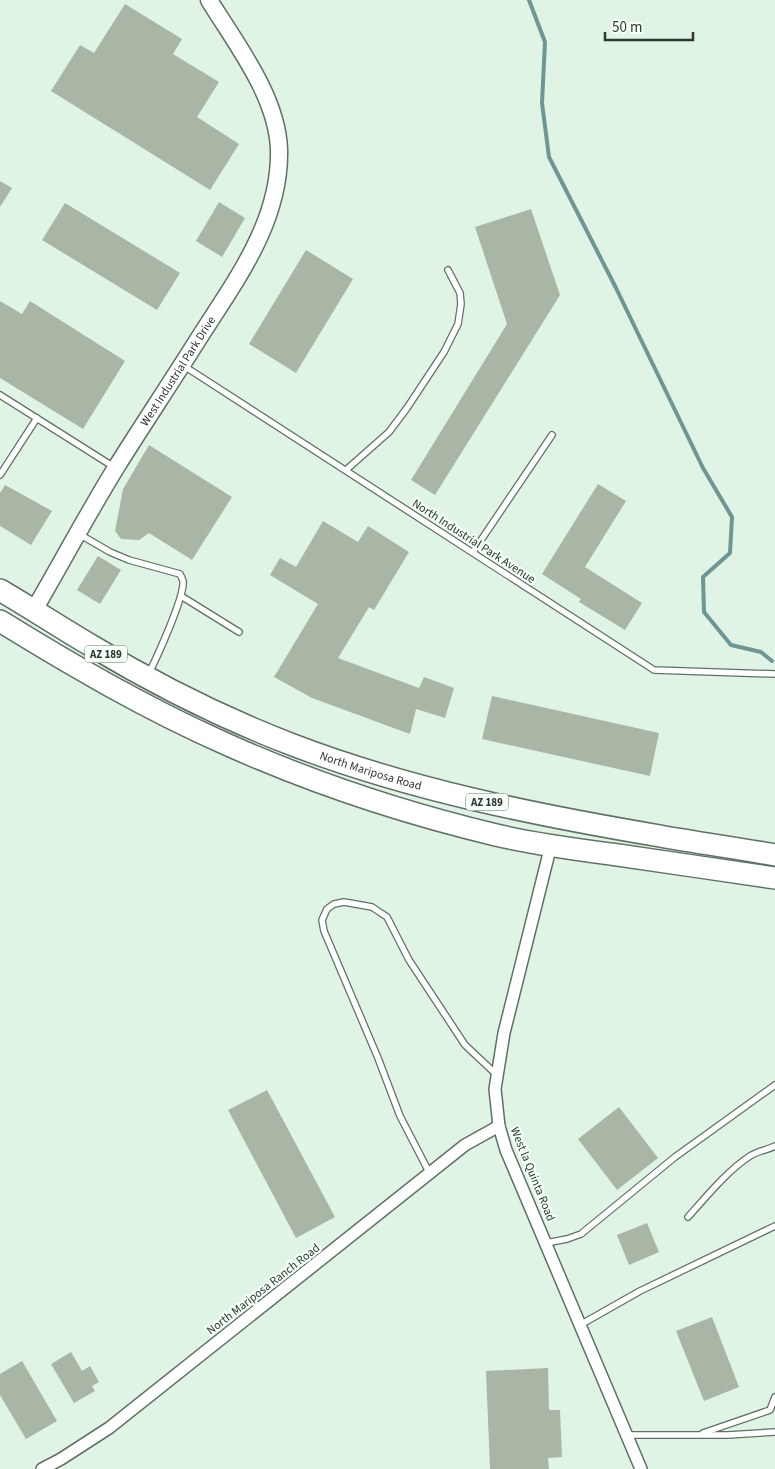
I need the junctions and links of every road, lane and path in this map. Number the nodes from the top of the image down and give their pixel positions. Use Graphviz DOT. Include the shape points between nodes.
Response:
graph roads {
  1 [pos="209,0"];
  2 [pos="448,270"];
  3 [pos="182,365"];
  4 [pos="0,394"];
  5 [pos="37,418"];
  6 [pos="552,435"];
  7 [pos="116,468"];
  8 [pos="346,470"];
  9 [pos="0,475"];
  10 [pos="78,534"];
  11 [pos="473,552"];
  12 [pos="0,590"];
  13 [pos="181,596"];
  14 [pos="0,606"];
  15 [pos="34,610"];
  16 [pos="0,621"];
  17 [pos="239,632"];
  18 [pos="775,674"];
  19 [pos="147,677"];
  20 [pos="215,711"];
  21 [pos="206,735"];
  22 [pos="551,846"];
  23 [pos="774,863"];
  24 [pos="497,1075"];
  25 [pos="775,1084"];
  26 [pos="499,1126"];
  27 [pos="775,1146"];
  28 [pos="430,1174"];
  29 [pos="688,1217"];
  30 [pos="775,1226"];
  31 [pos="546,1243"];
  32 [pos="580,1325"];
  33 [pos="775,1397"];
  34 [pos="775,1432"];
  35 [pos="696,1435"];
  36 [pos="627,1436"];
  37 [pos="42,1469"];
  38 [pos="641,1469"];
  1 -- 3 [label="street, West Industrial Park Drive" via="261,85 274,118 279,148 278,177 271,209 256,245"];
  2 -- 8 [label="lane" via="460,293 461,304 458,324 444,352 389,432"];
  3 -- 7 [label="street, West Industrial Park Drive"];
  3 -- 8 [label="lane, North Industrial Park Avenue"];
  4 -- 5 [label="lane"];
  5 -- 7 [label="lane"];
  5 -- 9 [label="lane"];
  6 -- 11 [label="lane"];
  7 -- 10 [label="street, West Industrial Park Drive"];
  8 -- 11 [label="lane, North Industrial Park Avenue"];
  10 -- 13 [label="lane" via="129,560 180,574 183,582"];
  10 -- 15 [label="street, West Industrial Park Drive"];
  11 -- 18 [label="lane, North Industrial Park Avenue" via="654,670"];
  12 -- 15 [label="highway, North Mariposa Road / AZ 189"];
  13 -- 17 [label="lane"];
  13 -- 19 [label="lane"];
  14 -- 15 [label="highway" via="26,615"];
  15 -- 19 [label="highway, North Mariposa Road / AZ 189"];
  15 -- 21 [label="highway" via="35,620 52,636"];
  16 -- 21 [label="highway, North Mariposa Road / AZ 189" via="76,667"];
  19 -- 20 [label="highway, North Mariposa Road / AZ 189"];
  20 -- 22 [label="highway" via="360,780 402,795 535,830 548,838"];
  20 -- 23 [label="highway, North Mariposa Road / AZ 189" via="292,745 417,785"];
  21 -- 22 [label="highway, North Mariposa Road / AZ 189" via="303,776 406,811"];
  22 -- 23 [label="highway, North Mariposa Road / AZ 189"];
  22 -- 24 [label="street, West la Quinta Road" via="504,1033"];
  24 -- 26 [label="street, West la Quinta Road" via="495,1089"];
  24 -- 28 [label="lane" via="465,1045 410,960 387,917 372,907 344,902 327,909 322,920 324,931 400,1116"];
  25 -- 31 [label="lane" via="675,1157 581,1234"];
  26 -- 28 [label="street, North Mariposa Ranch Road" via="465,1145"];
  26 -- 31 [label="street, West la Quinta Road"];
  27 -- 29 [label="lane" via="748,1157"];
  28 -- 37 [label="street, North Mariposa Ranch Road" via="109,1428"];
  30 -- 32 [label="lane" via="640,1291"];
  31 -- 32 [label="street, West la Quinta Road"];
  32 -- 36 [label="street, West la Quinta Road"];
  33 -- 35 [label="lane" via="770,1410"];
  34 -- 35 [label="lane"];
  35 -- 36 [label="lane"];
  36 -- 38 [label="street, West la Quinta Road"];
}
